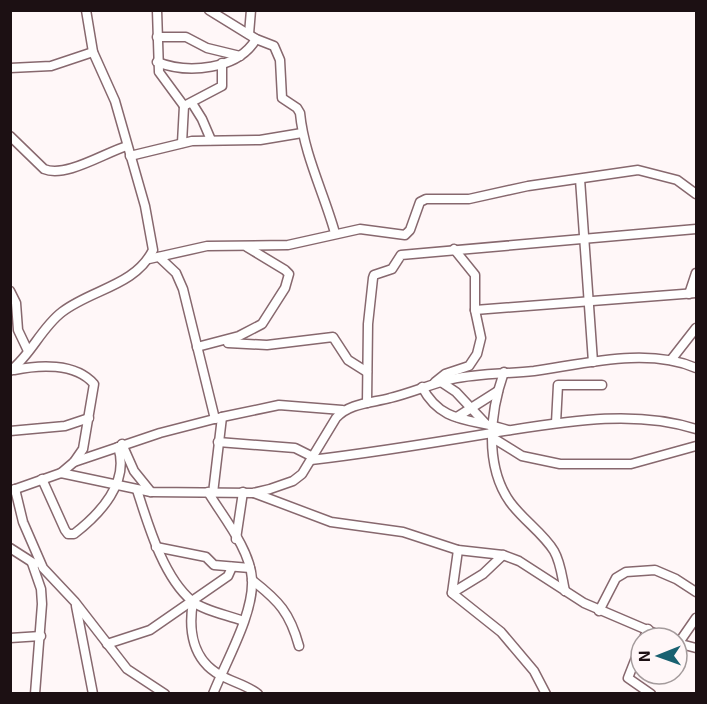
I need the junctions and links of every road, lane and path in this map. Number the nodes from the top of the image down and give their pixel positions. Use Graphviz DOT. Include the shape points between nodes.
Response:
graph roads {
  1 [pos="86,10"];
  2 [pos="157,10"];
  3 [pos="209,10"];
  4 [pos="251,10"];
  5 [pos="157,37"];
  6 [pos="253,37"];
  7 [pos="93,52"];
  8 [pos="240,56"];
  9 [pos="157,63"];
  10 [pos="222,63"];
  11 [pos="10,68"];
  12 [pos="188,105"];
  13 [pos="302,133"];
  14 [pos="10,136"];
  15 [pos="211,140"];
  16 [pos="182,143"];
  17 [pos="127,146"];
  18 [pos="130,156"];
  19 [pos="580,179"];
  20 [pos="696,194"];
  21 [pos="696,229"];
  22 [pos="335,233"];
  23 [pos="584,240"];
  24 [pos="244,246"];
  25 [pos="454,249"];
  26 [pos="159,257"];
  27 [pos="148,258"];
  28 [pos="696,273"];
  29 [pos="10,291"];
  30 [pos="693,293"];
  31 [pos="590,302"];
  32 [pos="475,310"];
  33 [pos="696,328"];
  34 [pos="221,342"];
  35 [pos="197,347"];
  36 [pos="30,349"];
  37 [pos="671,360"];
  38 [pos="593,362"];
  39 [pos="41,364"];
  40 [pos="696,368"];
  41 [pos="12,371"];
  42 [pos="367,372"];
  43 [pos="504,372"];
  44 [pos="437,383"];
  45 [pos="602,385"];
  46 [pos="422,387"];
  47 [pos="498,391"];
  48 [pos="367,403"];
  49 [pos="472,408"];
  50 [pos="342,410"];
  51 [pos="457,417"];
  52 [pos="89,418"];
  53 [pos="219,418"];
  54 [pos="556,423"];
  55 [pos="696,429"];
  56 [pos="490,430"];
  57 [pos="10,431"];
  58 [pos="218,442"];
  59 [pos="120,445"];
  60 [pos="696,446"];
  61 [pos="312,459"];
  62 [pos="74,462"];
  63 [pos="61,473"];
  64 [pos="42,479"];
  65 [pos="115,486"];
  66 [pos="13,490"];
  67 [pos="137,490"];
  68 [pos="151,492"];
  69 [pos="210,492"];
  70 [pos="243,492"];
  71 [pos="253,493"];
  72 [pos="236,539"];
  73 [pos="156,547"];
  74 [pos="10,548"];
  75 [pos="458,550"];
  76 [pos="503,555"];
  77 [pos="32,563"];
  78 [pos="232,567"];
  79 [pos="43,568"];
  80 [pos="250,568"];
  81 [pos="252,580"];
  82 [pos="565,591"];
  83 [pos="696,592"];
  84 [pos="452,593"];
  85 [pos="192,601"];
  86 [pos="75,602"];
  87 [pos="599,611"];
  88 [pos="243,621"];
  89 [pos="640,626"];
  90 [pos="41,636"];
  91 [pos="10,638"];
  92 [pos="107,644"];
  93 [pos="299,646"];
  94 [pos="220,675"];
  95 [pos="35,693"];
  96 [pos="93,693"];
  97 [pos="165,693"];
  98 [pos="213,693"];
  99 [pos="258,693"];
  100 [pos="546,693"];
  1 -- 7 [label="street"];
  2 -- 5 [label="street"];
  3 -- 6 [label="street"];
  4 -- 6 [label="street"];
  5 -- 8 [label="street" via="186,37 207,48"];
  5 -- 9 [label="street"];
  6 -- 8 [label="street"];
  6 -- 13 [label="street" via="274,46 278,53 282,98 297,108"];
  7 -- 11 [label="street" via="51,66"];
  7 -- 17 [label="street" via="115,101"];
  8 -- 10 [label="street"];
  9 -- 10 [label="street" via="178,69"];
  9 -- 12 [label="street" via="161,75"];
  10 -- 12 [label="street" via="222,86"];
  12 -- 15 [label="street" via="202,118"];
  12 -- 16 [label="street"];
  13 -- 15 [label="street" via="260,140"];
  13 -- 22 [label="street"];
  14 -- 17 [label="street" via="44,169 57,172"];
  15 -- 16 [label="street"];
  16 -- 18 [label="street"];
  17 -- 18 [label="street"];
  18 -- 27 [label="street" via="153,243"];
  19 -- 20 [label="street" via="628,171 649,172 677,180"];
  19 -- 22 [label="street" via="469,199 426,199 420,202 405,235 371,229"];
  19 -- 23 [label="street"];
  21 -- 23 [label="street"];
  22 -- 24 [label="street" via="288,245"];
  23 -- 25 [label="street"];
  23 -- 31 [label="street"];
  24 -- 26 [label="street" via="207,246"];
  24 -- 34 [label="street" via="285,270 288,280 262,324"];
  25 -- 32 [label="street" via="475,275"];
  25 -- 42 [label="street" via="406,253 400,255 389,272 374,275"];
  26 -- 27 [label="street"];
  26 -- 35 [label="street" via="176,273 183,289"];
  27 -- 36 [label="street" via="131,276 64,310"];
  28 -- 30 [label="street"];
  29 -- 36 [label="street" via="16,303 18,330"];
  30 -- 31 [label="street"];
  31 -- 32 [label="street"];
  31 -- 38 [label="street"];
  32 -- 44 [label="street" via="481,338 472,363 445,374"];
  33 -- 37 [label="street"];
  34 -- 35 [label="street"];
  34 -- 42 [label="street" via="267,345 333,337 348,360"];
  35 -- 53 [label="street"];
  36 -- 39 [label="street"];
  36 -- 41 [label="street"];
  37 -- 38 [label="street"];
  37 -- 40 [label="street"];
  38 -- 43 [label="street"];
  39 -- 41 [label="street"];
  39 -- 52 [label="street" via="91,380 95,390"];
  42 -- 48 [label="street"];
  43 -- 44 [label="street"];
  43 -- 47 [label="street"];
  44 -- 46 [label="street"];
  44 -- 49 [label="street"];
  45 -- 54 [label="street" via="558,384"];
  46 -- 48 [label="street"];
  46 -- 51 [label="street" via="436,408"];
  47 -- 49 [label="street"];
  47 -- 56 [label="street"];
  48 -- 50 [label="street"];
  49 -- 51 [label="street"];
  49 -- 56 [label="street"];
  50 -- 53 [label="street" via="288,404"];
  50 -- 61 [label="street"];
  51 -- 56 [label="street"];
  52 -- 57 [label="street" via="65,426"];
  52 -- 62 [label="street" via="83,449"];
  53 -- 58 [label="street"];
  53 -- 59 [label="street"];
  54 -- 55 [label="street" via="653,419"];
  54 -- 56 [label="street"];
  56 -- 60 [label="street" via="522,456 560,464 631,464"];
  56 -- 61 [label="street"];
  56 -- 82 [label="street" via="508,500 553,549"];
  58 -- 61 [label="street" via="295,448"];
  58 -- 69 [label="street"];
  59 -- 62 [label="street"];
  59 -- 65 [label="street" via="121,463"];
  59 -- 68 [label="street"];
  61 -- 71 [label="street" via="293,482"];
  62 -- 63 [label="street"];
  63 -- 64 [label="street"];
  63 -- 65 [label="street"];
  64 -- 65 [label="street" via="65,531 71,535 99,512"];
  64 -- 66 [label="street"];
  65 -- 67 [label="street"];
  66 -- 79 [label="street"];
  67 -- 68 [label="street"];
  67 -- 73 [label="street"];
  68 -- 69 [label="street"];
  69 -- 70 [label="street"];
  69 -- 72 [label="street"];
  70 -- 71 [label="street"];
  70 -- 72 [label="street"];
  71 -- 75 [label="street" via="331,522 403,532"];
  72 -- 80 [label="street"];
  73 -- 78 [label="street" via="203,556 214,565"];
  73 -- 85 [label="street"];
  74 -- 77 [label="street"];
  75 -- 76 [label="street"];
  75 -- 84 [label="street"];
  76 -- 82 [label="street"];
  76 -- 84 [label="street" via="483,574"];
  77 -- 79 [label="street"];
  77 -- 90 [label="street" via="41,589"];
  78 -- 80 [label="street"];
  78 -- 85 [label="street" via="228,576"];
  79 -- 86 [label="street"];
  80 -- 81 [label="street"];
  81 -- 88 [label="street"];
  81 -- 93 [label="street" via="285,610"];
  82 -- 87 [label="street"];
  83 -- 87 [label="street" via="655,570 626,572 616,578"];
  84 -- 100 [label="street" via="501,632 534,671"];
  85 -- 88 [label="street"];
  85 -- 92 [label="street" via="150,630"];
  85 -- 94 [label="street" via="195,649 202,661"];
  86 -- 92 [label="street"];
  86 -- 96 [label="street"];
  87 -- 89 [label="street"];
  88 -- 94 [label="street"];
  90 -- 91 [label="street"];
  90 -- 95 [label="street"];
  92 -- 97 [label="street" via="127,669"];
  94 -- 98 [label="street"];
  94 -- 99 [label="street"];
}
